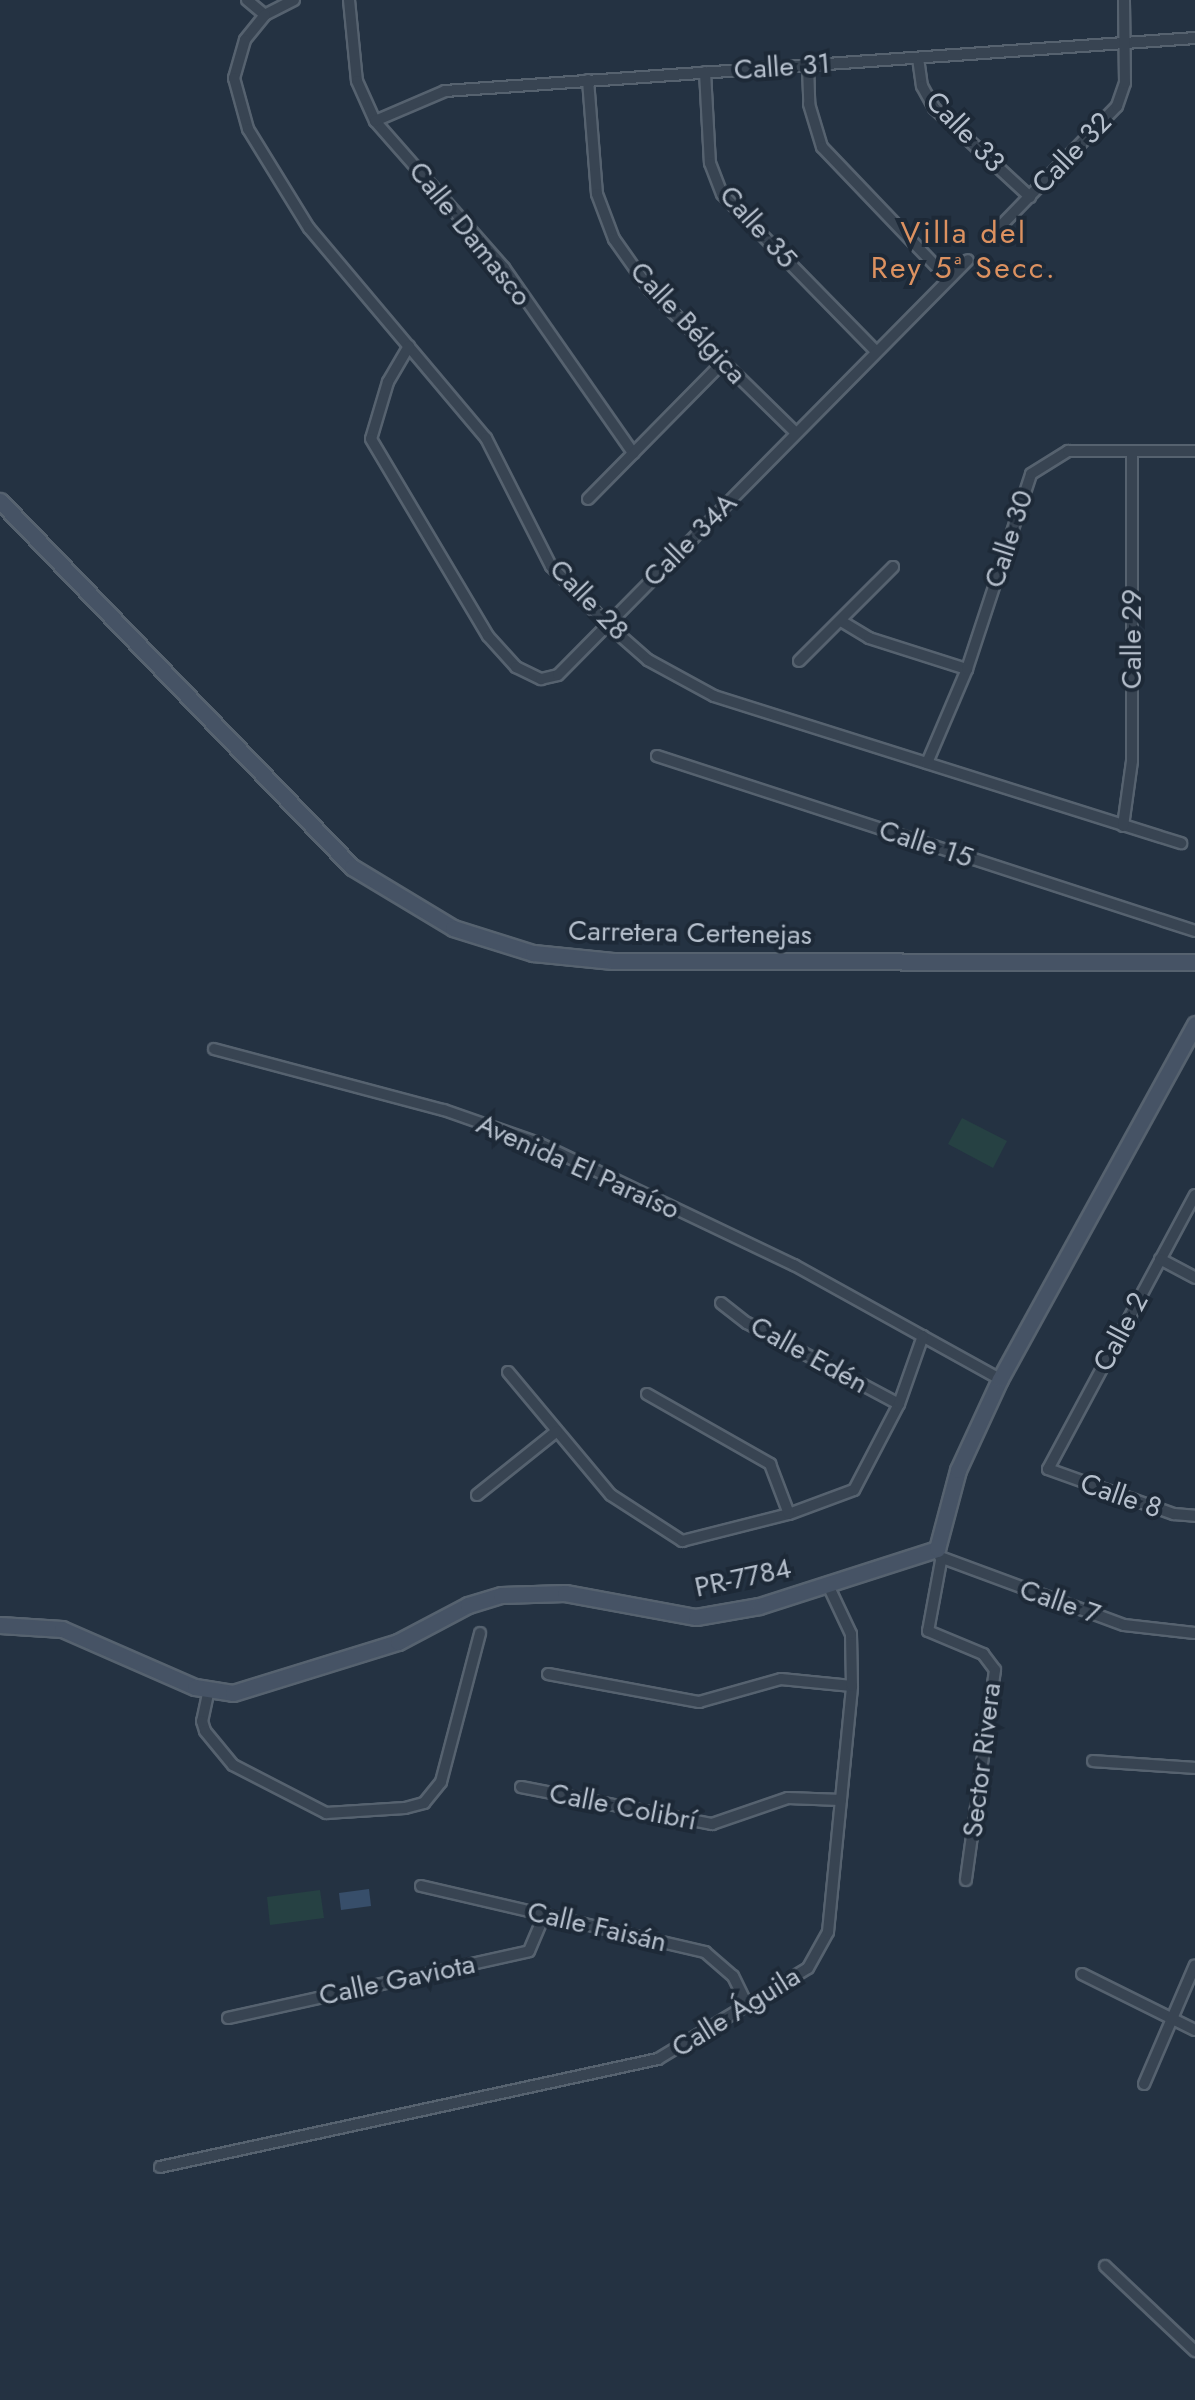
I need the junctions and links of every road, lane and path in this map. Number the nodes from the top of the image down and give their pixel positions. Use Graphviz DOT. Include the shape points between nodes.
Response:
graph roads {
  1 [pos="246,0"];
  2 [pos="294,0"];
  3 [pos="349,0"];
  4 [pos="1124,0"];
  5 [pos="265,15"];
  6 [pos="1195,38"];
  7 [pos="1124,43"];
  8 [pos="918,58"];
  9 [pos="808,66"];
  10 [pos="705,72"];
  11 [pos="588,80"];
  12 [pos="375,121"];
  13 [pos="1030,198"];
  14 [pos="994,234"];
  15 [pos="968,260"];
  16 [pos="948,279"];
  17 [pos="409,346"];
  18 [pos="876,351"];
  19 [pos="722,363"];
  20 [pos="796,434"];
  21 [pos="1195,451"];
  22 [pos="1132,452"];
  23 [pos="633,453"];
  24 [pos="588,500"];
  25 [pos="0,501"];
  26 [pos="893,567"];
  27 [pos="842,621"];
  28 [pos="607,624"];
  29 [pos="800,661"];
  30 [pos="967,670"];
  31 [pos="657,756"];
  32 [pos="927,763"];
  33 [pos="1123,826"];
  34 [pos="1181,843"];
  35 [pos="1195,931"];
  36 [pos="1195,962"];
  37 [pos="1195,1024"];
  38 [pos="214,1049"];
  39 [pos="1195,1195"];
  40 [pos="1160,1259"];
  41 [pos="1195,1278"];
  42 [pos="720,1303"];
  43 [pos="923,1336"];
  44 [pos="508,1372"];
  45 [pos="1000,1379"];
  46 [pos="648,1394"];
  47 [pos="899,1404"];
  48 [pos="557,1431"];
  49 [pos="1048,1469"];
  50 [pos="477,1496"];
  51 [pos="789,1514"];
  52 [pos="1195,1516"];
  53 [pos="939,1555"];
  54 [pos="827,1583"];
  55 [pos="0,1625"];
  56 [pos="480,1633"];
  57 [pos="1195,1633"];
  58 [pos="548,1674"];
  59 [pos="852,1686"];
  60 [pos="209,1689"];
  61 [pos="1093,1761"];
  62 [pos="1195,1768"];
  63 [pos="521,1787"];
  64 [pos="841,1800"];
  65 [pos="966,1880"];
  66 [pos="421,1886"];
  67 [pos="544,1915"];
  68 [pos="1195,1965"];
  69 [pos="1082,1974"];
  70 [pos="747,2005"];
  71 [pos="228,2018"];
  72 [pos="1174,2022"];
  73 [pos="1195,2030"];
  74 [pos="1144,2084"];
  75 [pos="160,2167"];
  76 [pos="1105,2266"];
  77 [pos="1195,2351"];
  1 -- 5 [label="street"];
  2 -- 5 [label="street"];
  3 -- 12 [label="street, Calle Damasco" via="357,81"];
  4 -- 7 [label="street, Calle 32"];
  5 -- 17 [label="street, Calle 28" via="244,40 234,78 248,129 309,228"];
  6 -- 7 [label="street, Calle 31"];
  7 -- 8 [label="street, Calle 31"];
  7 -- 13 [label="street, Calle 32" via="1125,83 1117,106"];
  8 -- 9 [label="street, Calle 31"];
  8 -- 13 [label="street, Calle 33" via="934,108"];
  9 -- 10 [label="street, Calle 31"];
  9 -- 16 [label="street" via="809,104 822,148"];
  10 -- 11 [label="street, Calle 31"];
  10 -- 18 [label="street, Calle 35" via="710,163 722,194"];
  11 -- 12 [label="street, Calle 31" via="445,91"];
  11 -- 19 [label="street, Calle Bélgica" via="597,194 614,239 650,290"];
  12 -- 23 [label="street, Calle Damasco" via="504,268"];
  13 -- 14 [label="street, Calle 32"];
  15 -- 16 [label="street, Calle 34A"];
  16 -- 18 [label="street, Calle 34A"];
  17 -- 28 [label="street, Calle 28" via="486,438 551,566"];
  17 -- 28 [label="street, Calle 34A" via="388,382 370,439 488,636 516,668 541,679 558,674"];
  18 -- 20 [label="street, Calle 34A"];
  19 -- 20 [label="street, Calle Bélgica"];
  19 -- 23 [label="street"];
  20 -- 28 [label="street, Calle 34A"];
  21 -- 22 [label="street, Calle 30"];
  22 -- 30 [label="street, Calle 30" via="1068,451 1030,474"];
  22 -- 33 [label="street, Calle 29" via="1132,761"];
  23 -- 24 [label="street"];
  25 -- 36 [label="street, Carretera Certenejas" via="352,867 453,928 532,953 613,961"];
  26 -- 27 [label="street"];
  27 -- 29 [label="street"];
  27 -- 30 [label="street" via="869,638"];
  28 -- 32 [label="street, Calle 28" via="648,660 714,696"];
  30 -- 32 [label="street, Calle 30"];
  31 -- 35 [label="street, Calle 15"];
  32 -- 33 [label="street, Calle 28"];
  33 -- 34 [label="street, Calle 28"];
  37 -- 45 [label="street"];
  38 -- 43 [label="street, Avenida El Paraíso" via="444,1110 538,1143 794,1265"];
  39 -- 40 [label="street, Calle 2"];
  40 -- 41 [label="street"];
  40 -- 49 [label="street, Calle 2"];
  42 -- 47 [label="street, Calle Edén"];
  43 -- 45 [label="street, Avenida El Paraíso"];
  43 -- 47 [label="street"];
  44 -- 48 [label="street"];
  45 -- 53 [label="street" via="958,1470"];
  46 -- 51 [label="street" via="770,1464"];
  47 -- 51 [label="street" via="854,1490"];
  48 -- 50 [label="street"];
  48 -- 51 [label="street" via="611,1495 682,1541"];
  49 -- 52 [label="street, Calle 8"];
  53 -- 54 [label="street, PR-7784 / PR-7784"];
  53 -- 57 [label="street, Calle 7" via="1124,1625"];
  53 -- 65 [label="street, Sector Rivera" via="928,1631 983,1654 995,1670"];
  54 -- 59 [label="street, Calle Águila" via="851,1634"];
  54 -- 60 [label="street, PR-7784 / PR-7784" via="759,1606 696,1617 566,1593 501,1595 398,1642 233,1693"];
  55 -- 60 [label="street, PR-7784 / PR-7784" via="62,1629"];
  56 -- 60 [label="street" via="441,1782 424,1803 405,1808 326,1813 234,1765 205,1732"];
  58 -- 59 [label="street" via="699,1702 781,1680"];
  59 -- 64 [label="street, Calle Águila"];
  61 -- 62 [label="street"];
  63 -- 64 [label="street, Calle Colibrí" via="712,1824 788,1798"];
  64 -- 70 [label="street, Calle Águila" via="828,1932 808,1968"];
  66 -- 67 [label="street, Calle Faisán"];
  67 -- 70 [label="street, Calle Faisán" via="705,1952 732,1976"];
  67 -- 71 [label="street, Calle Gaviota" via="528,1951"];
  68 -- 72 [label="street"];
  69 -- 72 [label="street"];
  70 -- 75 [label="street, Calle Águila" via="658,2059"];
  72 -- 73 [label="street"];
  72 -- 74 [label="street"];
  76 -- 77 [label="street"];
}
